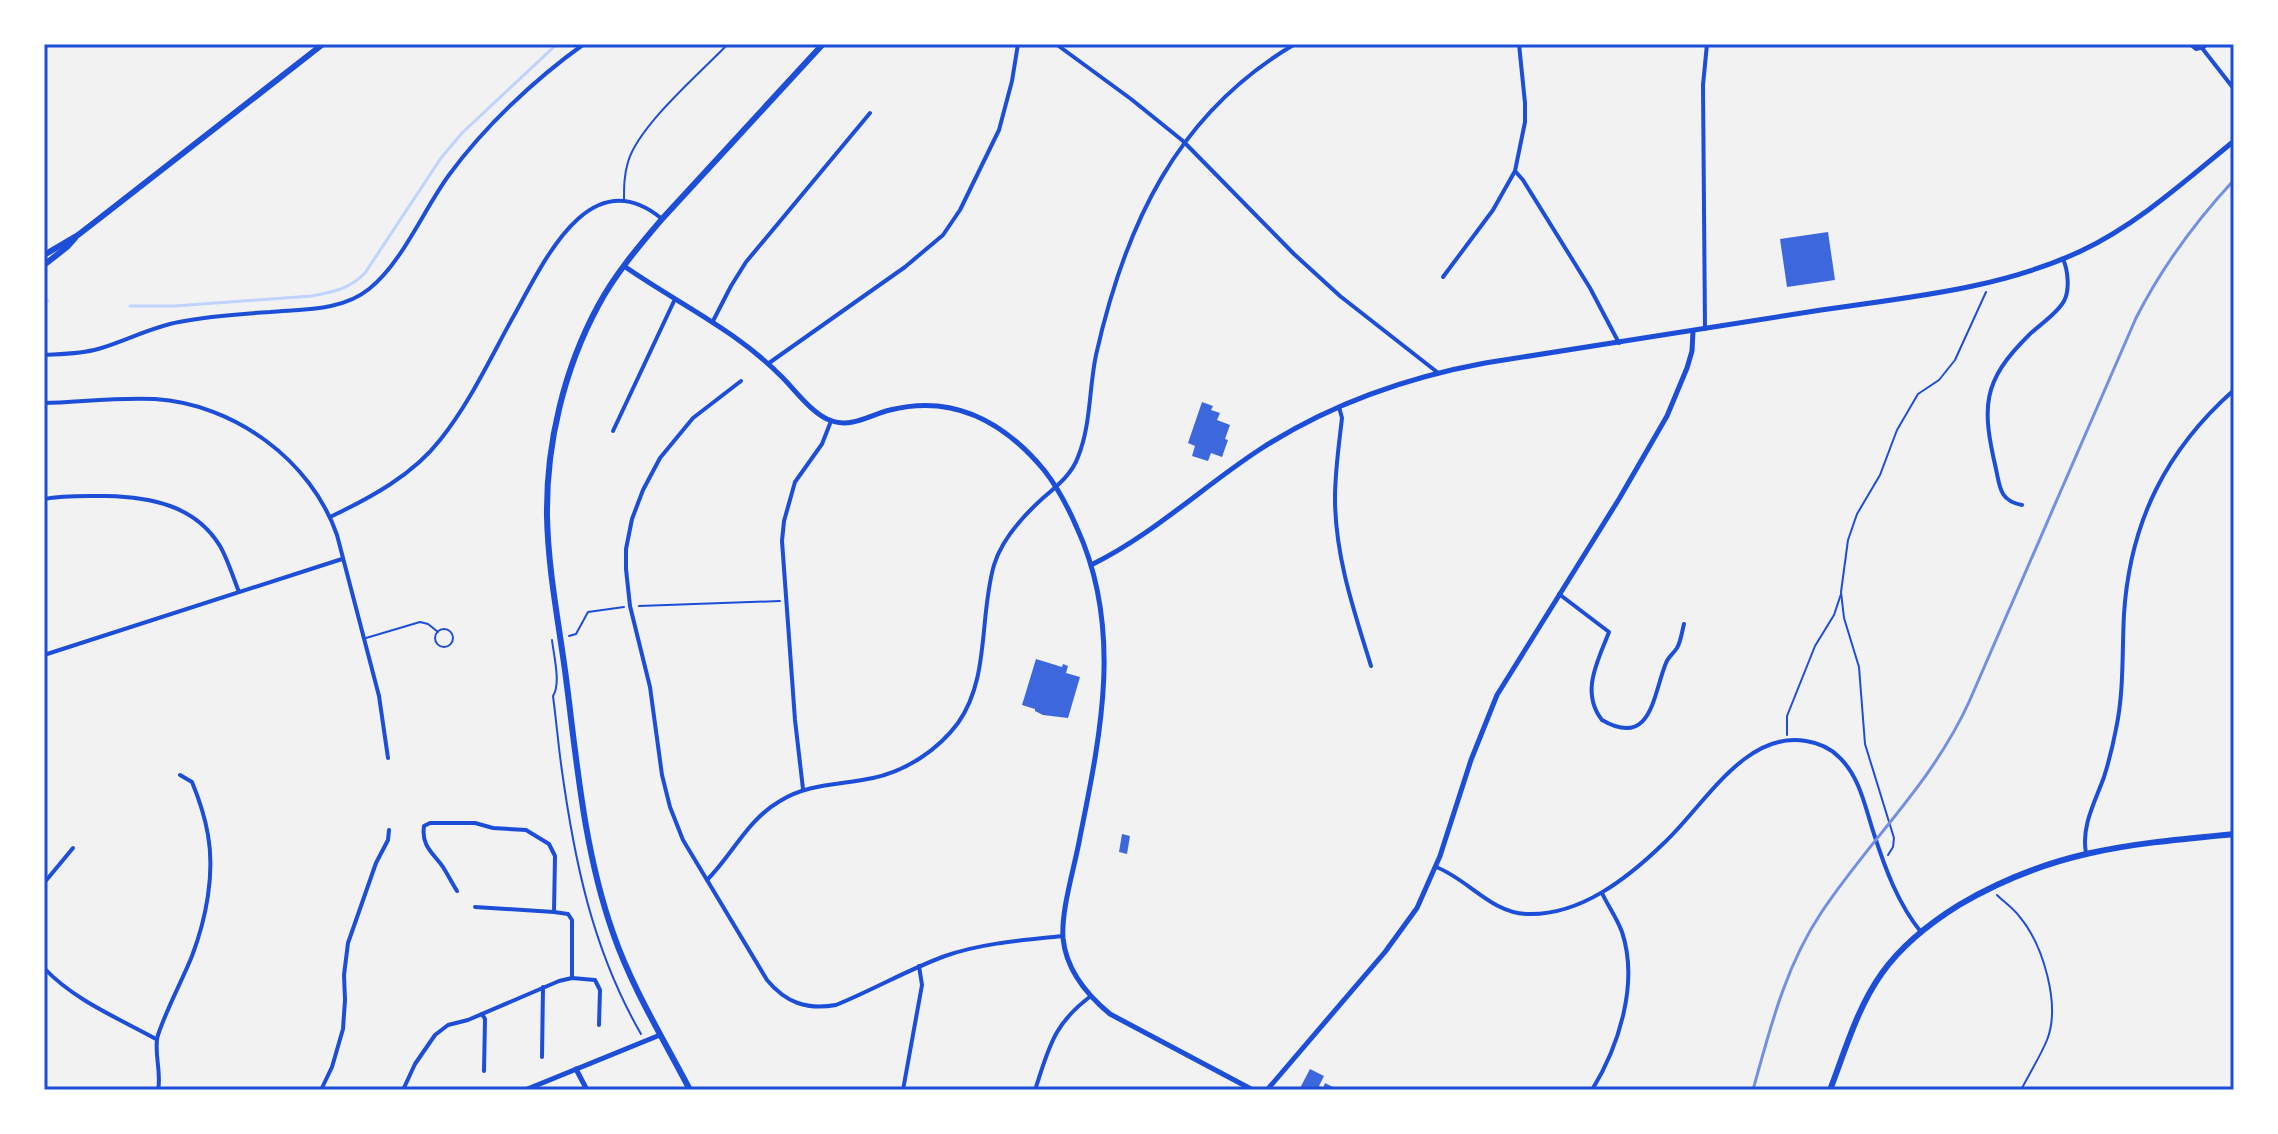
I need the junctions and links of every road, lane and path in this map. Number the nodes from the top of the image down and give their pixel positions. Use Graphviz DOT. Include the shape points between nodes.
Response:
graph roads {
  1 [pos="323,44"];
  2 [pos="584,44"];
  3 [pos="728,44"];
  4 [pos="823,44"];
  5 [pos="1018,44"];
  6 [pos="1056,44"];
  7 [pos="1295,44"];
  8 [pos="1519,44"];
  9 [pos="1707,44"];
  10 [pos="2190,44"];
  11 [pos="2204,46"];
  12 [pos="2234,89"];
  13 [pos="870,113"];
  14 [pos="1183,141"];
  15 [pos="2234,141"];
  16 [pos="1515,171"];
  17 [pos="624,200"];
  18 [pos="662,219"];
  19 [pos="78,235"];
  20 [pos="44,255"];
  21 [pos="2063,259"];
  22 [pos="44,265"];
  23 [pos="624,266"];
  24 [pos="1443,277"];
  25 [pos="1987,290"];
  26 [pos="675,299"];
  27 [pos="713,321"];
  28 [pos="1705,329"];
  29 [pos="1693,331"];
  30 [pos="1619,343"];
  31 [pos="44,355"];
  32 [pos="769,363"];
  33 [pos="1437,372"];
  34 [pos="741,381"];
  35 [pos="2234,390"];
  36 [pos="44,403"];
  37 [pos="1339,407"];
  38 [pos="831,421"];
  39 [pos="613,431"];
  40 [pos="1056,487"];
  41 [pos="44,499"];
  42 [pos="2022,505"];
  43 [pos="330,517"];
  44 [pos="342,559"];
  45 [pos="1093,564"];
  46 [pos="239,592"];
  47 [pos="1841,592"];
  48 [pos="1559,594"];
  49 [pos="785,600"];
  50 [pos="630,606"];
  51 [pos="1684,624"];
  52 [pos="438,632"];
  53 [pos="571,636"];
  54 [pos="365,638"];
  55 [pos="552,639"];
  56 [pos="44,655"];
  57 [pos="1371,666"];
  58 [pos="1787,740"];
  59 [pos="388,758"];
  60 [pos="180,775"];
  61 [pos="803,789"];
  62 [pos="389,830"];
  63 [pos="2234,834"];
  64 [pos="73,848"];
  65 [pos="2086,853"];
  66 [pos="1882,858"];
  67 [pos="1436,867"];
  68 [pos="707,880"];
  69 [pos="44,883"];
  70 [pos="1991,887"];
  71 [pos="457,891"];
  72 [pos="1602,893"];
  73 [pos="475,907"];
  74 [pos="554,912"];
  75 [pos="1921,932"];
  76 [pos="1063,936"];
  77 [pos="919,966"];
  78 [pos="44,968"];
  79 [pos="572,978"];
  80 [pos="543,987"];
  81 [pos="1091,996"];
  82 [pos="482,1014"];
  83 [pos="599,1025"];
  84 [pos="641,1034"];
  85 [pos="660,1035"];
  86 [pos="156,1039"];
  87 [pos="542,1057"];
  88 [pos="576,1069"];
  89 [pos="484,1071"];
  90 [pos="158,1090"];
  91 [pos="321,1090"];
  92 [pos="403,1090"];
  93 [pos="525,1090"];
  94 [pos="587,1090"];
  95 [pos="690,1090"];
  96 [pos="903,1090"];
  97 [pos="1035,1090"];
  98 [pos="1253,1090"];
  99 [pos="1267,1090"];
  100 [pos="1592,1090"];
  101 [pos="1830,1090"];
  102 [pos="2021,1090"];
  1 -- 19 [label="main road"];
  2 -- 31 [label="street" via="470,148 387,270 357,297 313,308 178,322 97,349"];
  3 -- 17 [label="lane" via="640,137 628,160"];
  4 -- 18 [label="main road"];
  5 -- 32 [label="street" via="999,130 943,235"];
  6 -- 14 [label="street"];
  7 -- 14 [label="street" via="1236,86"];
  8 -- 16 [label="street" via="1525,122"];
  9 -- 28 [label="street"];
  10 -- 11 [label="street" via="2196,49"];
  11 -- 12 [label="street"];
  13 -- 27 [label="street" via="746,262"];
  14 -- 33 [label="street" via="1340,296"];
  14 -- 40 [label="street" via="1122,261 1078,457"];
  15 -- 21 [label="street" via="2120,228"];
  16 -- 24 [label="street"];
  16 -- 30 [label="street"];
  17 -- 18 [label="street"];
  17 -- 43 [label="street" via="588,211 567,228 457,417 425,458"];
  18 -- 23 [label="main road"];
  19 -- 20 [label="main road"];
  19 -- 22 [label="main road"];
  21 -- 28 [label="street" via="1957,289"];
  21 -- 42 [label="street" via="2065,300 2004,361 1988,400 2001,493"];
  23 -- 26 [label="street"];
  23 -- 85 [label="main road" via="598,306 563,393 551,455 548,536 594,865 613,935"];
  25 -- 47 [label="path" via="1955,360 1918,394 1897,430 1848,540"];
  26 -- 27 [label="street"];
  26 -- 39 [label="street"];
  27 -- 32 [label="street"];
  28 -- 29 [label="street"];
  29 -- 30 [label="street"];
  29 -- 48 [label="street" via="1690,359 1667,416"];
  30 -- 33 [label="street"];
  32 -- 38 [label="street"];
  33 -- 37 [label="street"];
  34 -- 50 [label="street" via="682,429 643,490 626,549"];
  35 -- 65 [label="street" via="2199,423 2167,467 2135,547 2124,610 2118,718 2085,831"];
  36 -- 43 [label="street" via="155,399 215,412 281,453"];
  37 -- 45 [label="street" via="1257,451"];
  37 -- 57 [label="street" via="1335,499 1340,553"];
  38 -- 40 [label="street" via="849,422 912,405 958,410 1005,432"];
  38 -- 49 [label="street" via="788,502 782,541"];
  40 -- 45 [label="street"];
  40 -- 61 [label="street" via="1022,518 1000,549 987,596 977,679 951,732 906,767 874,778"];
  41 -- 46 [label="street" via="137,497 186,513 220,547"];
  43 -- 44 [label="street"];
  44 -- 46 [label="street"];
  44 -- 54 [label="street"];
  45 -- 76 [label="street" via="1103,613 1104,672 1095,761"];
  46 -- 56 [label="street"];
  47 -- 58 [label="path" via="1787,716"];
  47 -- 66 [label="path" via="1859,667 1865,744 1894,838 1890,854"];
  48 -- 51 [label="street" via="1609,632 1591,682 1592,701 1602,720 1621,727 1635,726 1652,709"];
  48 -- 67 [label="street" via="1492,707"];
  49 -- 50 [label="path"];
  49 -- 61 [label="street"];
  50 -- 53 [label="path" via="588,612"];
  50 -- 68 [label="street" via="650,687 666,795"];
  52 -- 52 [label="lane" via="437,643 451,644 451,632"];
  52 -- 54 [label="lane" via="420,622"];
  54 -- 59 [label="street"];
  55 -- 84 [label="path" via="561,768 585,894 600,947"];
  58 -- 66 [label="street" via="1819,745 1847,766"];
  58 -- 72 [label="street" via="1766,745 1739,764 1666,842"];
  60 -- 86 [label="street" via="192,782 208,832 208,895 193,954"];
  61 -- 68 [label="street" via="752,822"];
  62 -- 91 [label="street" via="348,943 343,1029"];
  63 -- 65 [label="main road"];
  64 -- 69 [label="street"];
  65 -- 70 [label="main road"];
  66 -- 75 [label="street"];
  67 -- 72 [label="street" via="1499,906 1524,914 1564,909"];
  67 -- 99 [label="street" via="1401,931"];
  68 -- 77 [label="street" via="767,980 788,1000 812,1007 836,1005"];
  70 -- 75 [label="main road"];
  70 -- 102 [label="path" via="2019,916 2037,947 2052,998 2047,1039"];
  71 -- 74 [label="street" via="426,848 424,826 475,823 526,830 553,849"];
  72 -- 100 [label="street" via="1622,933 1629,969 1617,1036"];
  73 -- 74 [label="street"];
  74 -- 79 [label="street" via="572,920"];
  75 -- 101 [label="main road" via="1871,990"];
  76 -- 77 [label="street" via="973,949"];
  76 -- 81 [label="street" via="1071,966"];
  77 -- 96 [label="street" via="922,985"];
  78 -- 86 [label="street" via="58,983"];
  79 -- 80 [label="street"];
  79 -- 83 [label="street" via="595,980 599,986"];
  80 -- 82 [label="street"];
  80 -- 87 [label="street"];
  81 -- 97 [label="street" via="1052,1039"];
  81 -- 98 [label="street" via="1120,1021"];
  82 -- 89 [label="street"];
  82 -- 92 [label="street" via="435,1035"];
  85 -- 88 [label="street"];
  85 -- 95 [label="main road"];
  86 -- 90 [label="street"];
  88 -- 93 [label="street"];
  88 -- 94 [label="street"];
}
